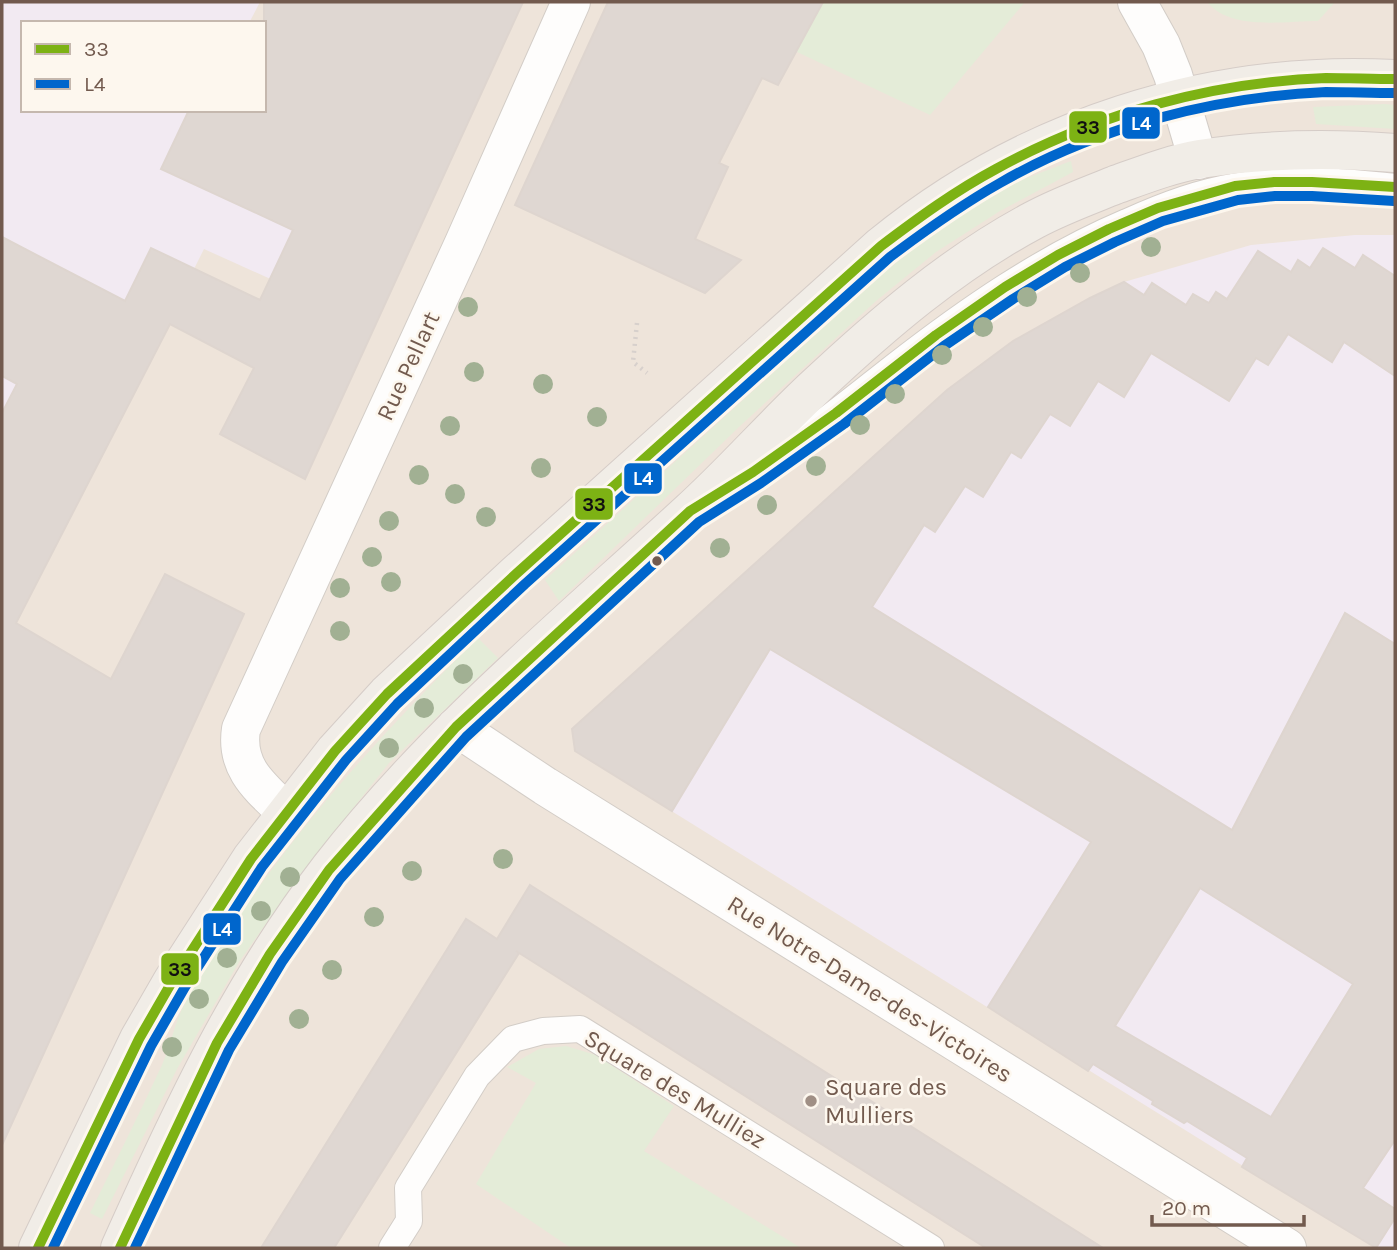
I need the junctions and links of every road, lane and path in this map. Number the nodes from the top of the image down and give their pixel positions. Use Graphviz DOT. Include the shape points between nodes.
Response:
graph roads {
  1 [pos="572,2"];
  2 [pos="1137,2"];
  3 [pos="1395,79"];
  4 [pos="1181,97"];
  5 [pos="1395,153"];
  6 [pos="1198,160"];
  7 [pos="1235,186"];
  8 [pos="1395,187"];
  9 [pos="637,323"];
  10 [pos="647,373"];
  11 [pos="690,511"];
  12 [pos="456,727"];
  13 [pos="286,811"];
  14 [pos="38,1248"];
  15 [pos="120,1248"];
  16 [pos="392,1248"];
  17 [pos="931,1248"];
  18 [pos="1287,1248"];
  1 -- 13 [label="street, Rue Pellart" via="241,729 239,743 251,777"];
  2 -- 4 [label="street" via="1161,45"];
  3 -- 4 [label="main road" via="1293,79"];
  4 -- 6 [label="street"];
  4 -- 13 [label="main road" via="1078,130 1021,156 967,184 909,223 397,684"];
  5 -- 6 [label="main road" via="1298,150"];
  6 -- 7 [label="lane" via="1218,181"];
  6 -- 11 [label="main road" via="1132,179 1055,210 965,263 816,385"];
  7 -- 8 [label="lane" via="1312,182"];
  7 -- 11 [label="lane" via="1158,208 1048,261 936,335 753,472"];
  9 -- 10 [label="path" via="633,362"];
  11 -- 12 [label="main road"];
  12 -- 15 [label="main road" via="329,870 257,973 196,1084"];
  12 -- 18 [label="street, Rue Notre-Dame-des-Victoires"];
  13 -- 14 [label="main road" via="218,908 139,1039"];
  16 -- 17 [label="lane, Square des Mulliez" via="409,1221 408,1188 477,1076 513,1039 580,1029"];
}
